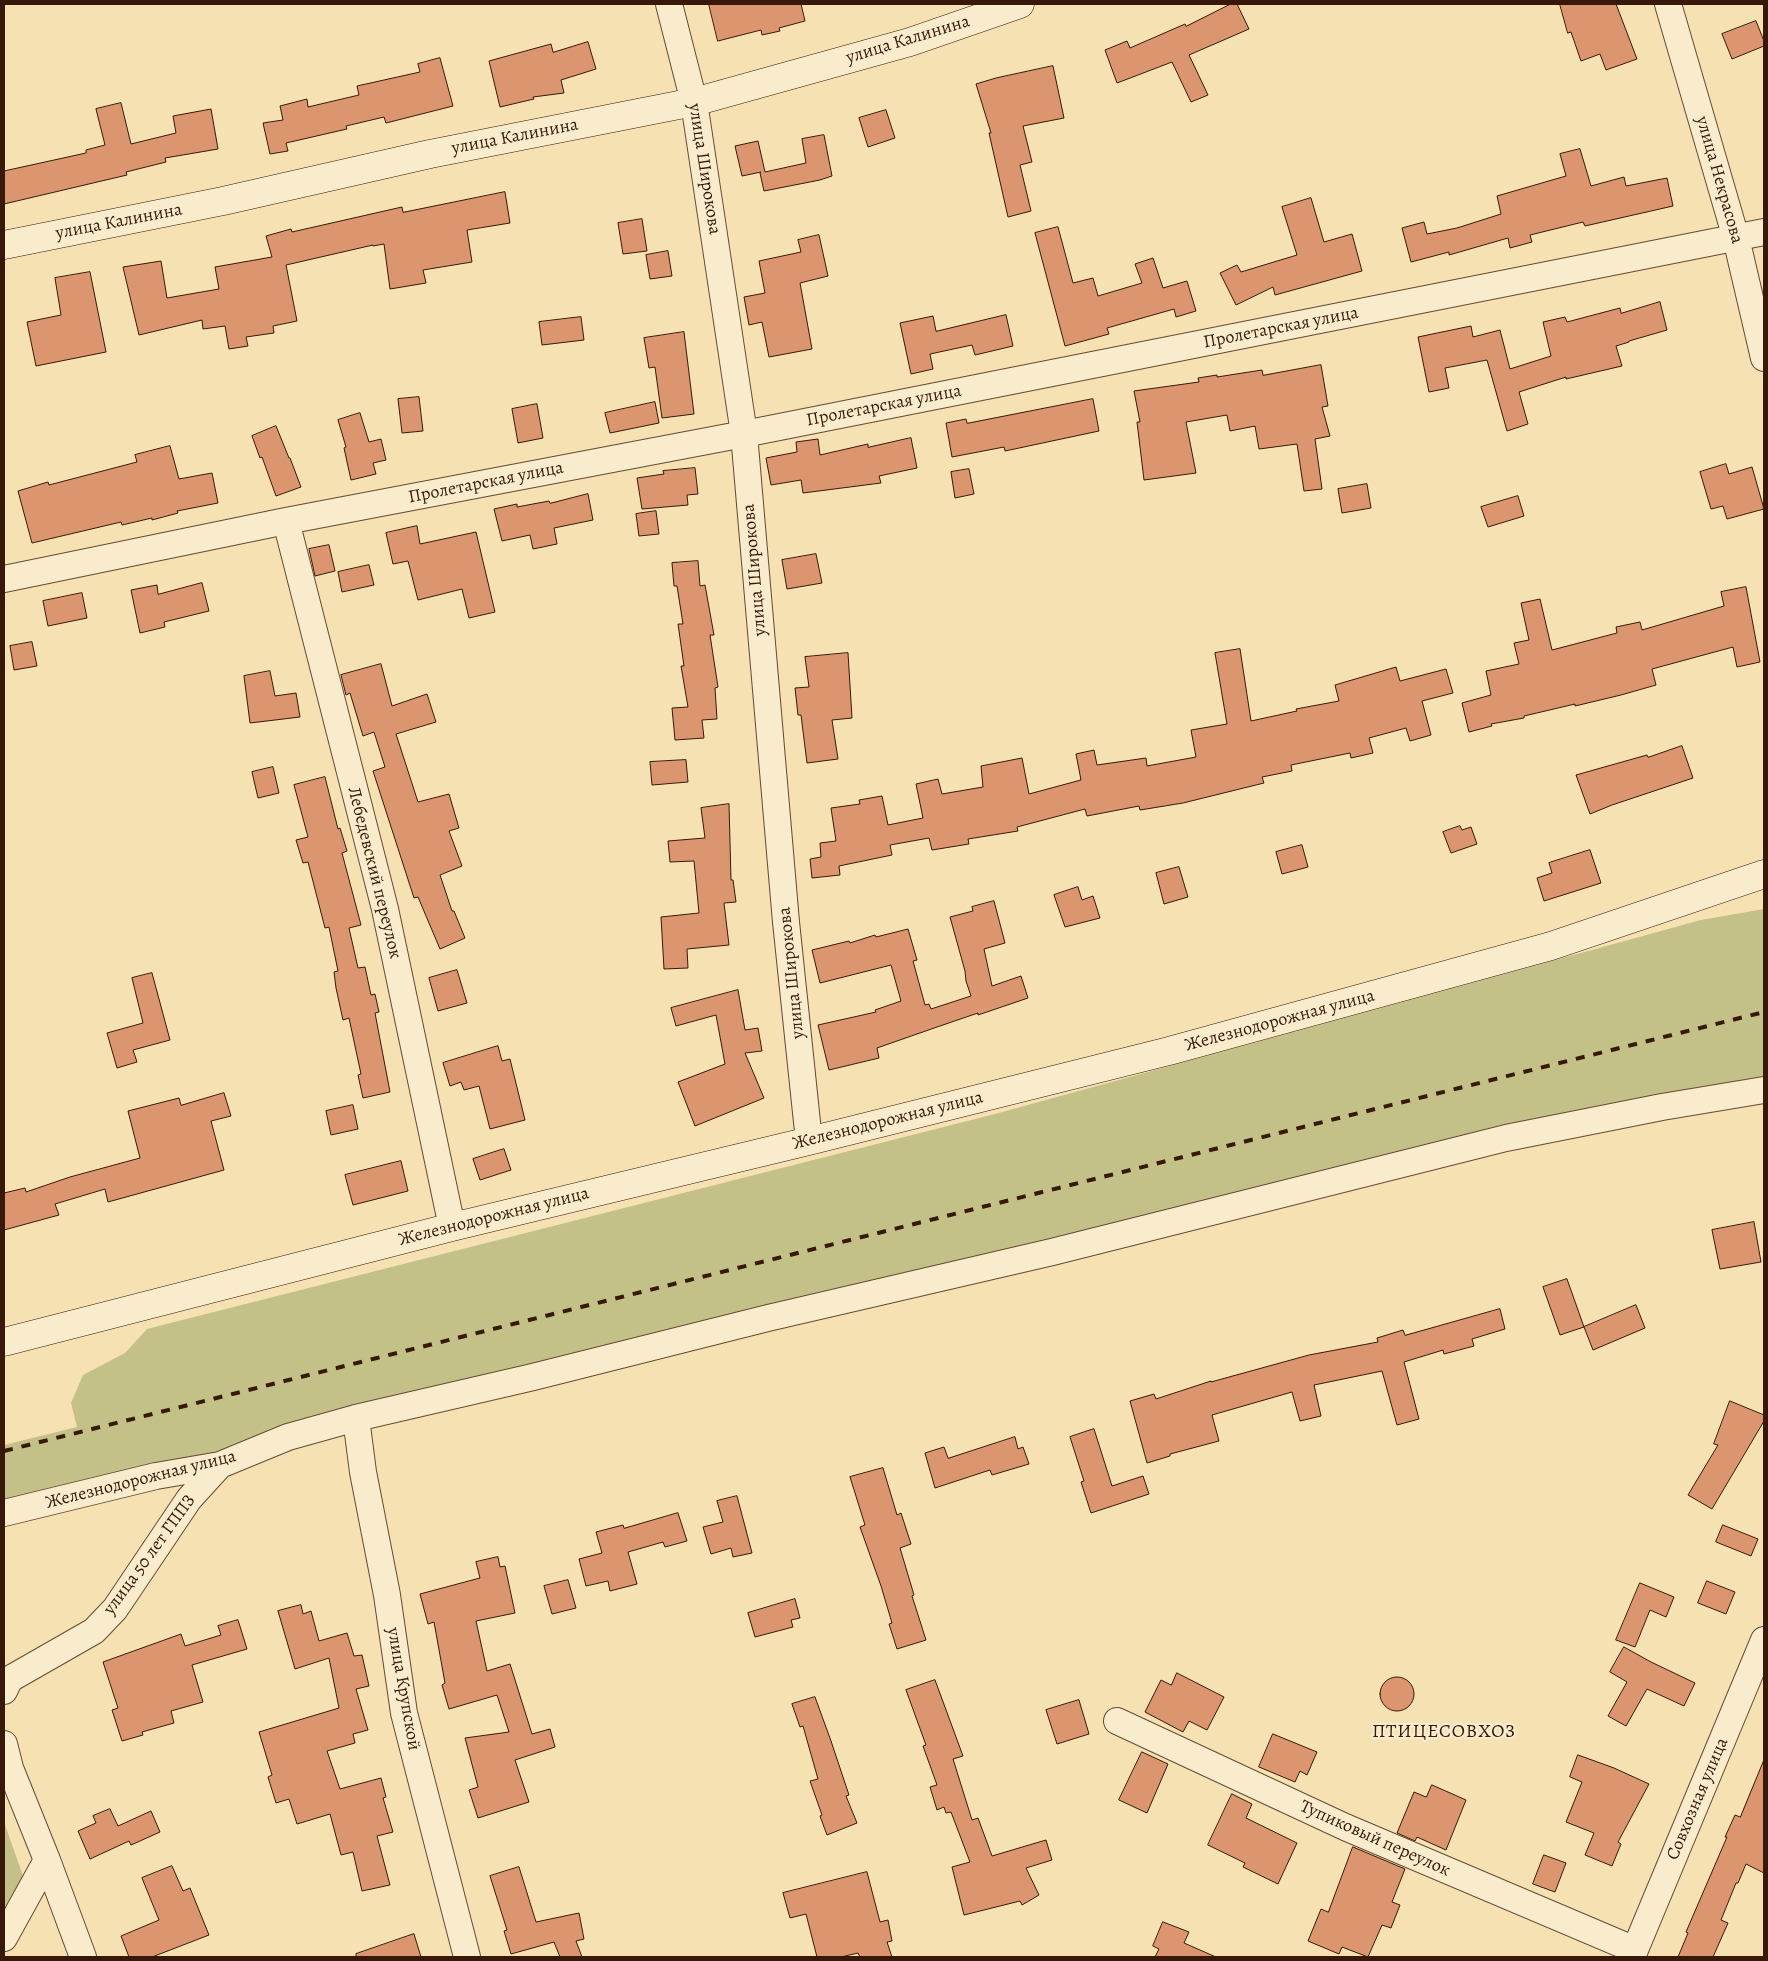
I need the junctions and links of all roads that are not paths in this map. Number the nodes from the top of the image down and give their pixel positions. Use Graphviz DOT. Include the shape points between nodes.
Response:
graph roads {
  1 [pos="669,4"];
  2 [pos="1020,4"];
  3 [pos="1668,4"];
  4 [pos="694,102"];
  5 [pos="1764,232"];
  6 [pos="1736,238"];
  7 [pos="4,245"];
  8 [pos="1764,358"];
  9 [pos="744,434"];
  10 [pos="286,521"];
  11 [pos="4,579"];
  12 [pos="1764,874"];
  13 [pos="1764,1090"];
  14 [pos="809,1141"];
  15 [pos="452,1227"];
  16 [pos="4,1342"];
  17 [pos="356,1418"];
  18 [pos="220,1465"];
  19 [pos="4,1513"];
  20 [pos="1764,1640"];
  21 [pos="4,1691"];
  22 [pos="1117,1721"];
  23 [pos="4,1744"];
  24 [pos="48,1860"];
  25 [pos="4,1938"];
  26 [pos="1633,1953"];
  27 [pos="83,1957"];
  28 [pos="467,1957"];
  1 -- 4 [label="street, улица Широкова"];
  2 -- 4 [label="main road, улица Калинина" via="910,42"];
  3 -- 6 [label="street, улица Некрасова"];
  4 -- 7 [label="main road, улица Калинина" via="430,154 224,201"];
  4 -- 9 [label="street, улица Широкова"];
  5 -- 6 [label="street, Пролетарская улица"];
  6 -- 8 [label="street, улица Некрасова"];
  6 -- 9 [label="street, Пролетарская улица"];
  9 -- 10 [label="street, Пролетарская улица"];
  9 -- 14 [label="street, улица Широкова" via="786,922"];
  10 -- 11 [label="street, Пролетарская улица"];
  10 -- 15 [label="street, Лебедевский переулок" via="384,909"];
  12 -- 14 [label="main road, Железнодорожная улица" via="1551,946 1169,1051"];
  13 -- 17 [label="street, Железнодорожная улица" via="1506,1138 1052,1252"];
  14 -- 15 [label="main road, Железнодорожная улица"];
  15 -- 16 [label="main road, Железнодорожная улица"];
  17 -- 18 [label="street, Железнодорожная улица" via="288,1437"];
  17 -- 28 [label="street, улица Крупской" via="362,1472 387,1595 404,1713"];
  18 -- 19 [label="street, Железнодорожная улица" via="156,1476"];
  18 -- 21 [label="street, улица 50 лет ГППЗ" via="189,1499 114,1609 94,1631 10,1679"];
  20 -- 26 [label="street, Совхозная улица"];
  22 -- 26 [label="street, Тупиковый переулок" via="1345,1827"];
  23 -- 24 [label="street" via="10,1768"];
  24 -- 25 [label="street"];
  24 -- 27 [label="street"];
}
